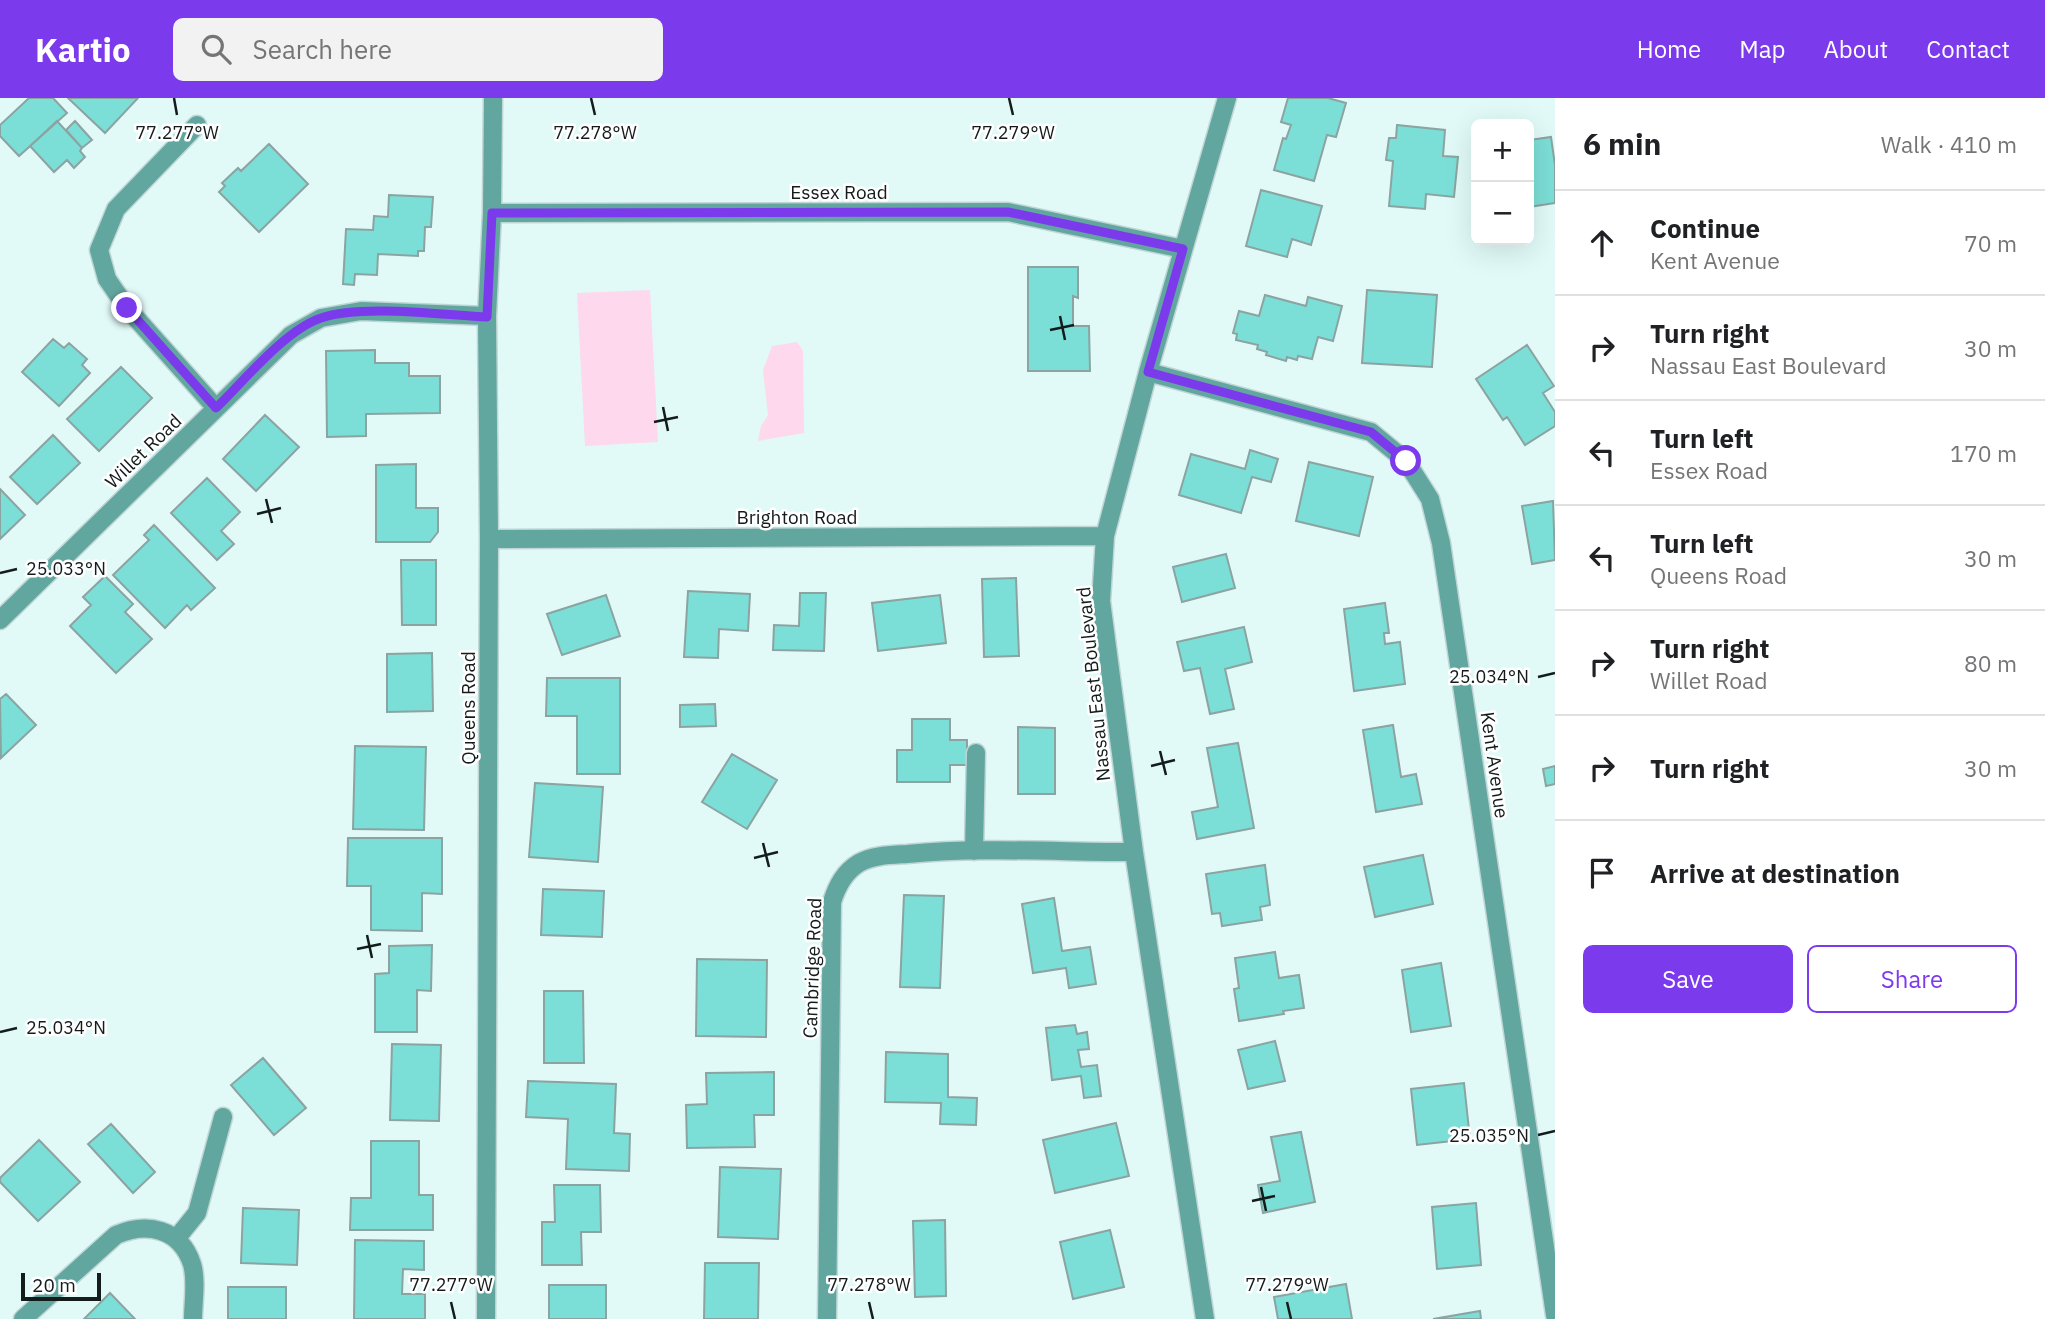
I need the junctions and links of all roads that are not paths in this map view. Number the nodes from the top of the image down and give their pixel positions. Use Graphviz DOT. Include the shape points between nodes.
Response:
graph roads {
  1 [pos="493,98"];
  2 [pos="1227,98"];
  3 [pos="197,125"];
  4 [pos="492,213"];
  5 [pos="1183,249"];
  6 [pos="487,317"];
  7 [pos="1148,372"];
  8 [pos="216,408"];
  9 [pos="1105,536"];
  10 [pos="489,539"];
  11 [pos="0,620"];
  12 [pos="976,753"];
  13 [pos="974,851"];
  14 [pos="1134,852"];
  15 [pos="223,1117"];
  16 [pos="176,1239"];
  17 [pos="1555,1315"];
  18 [pos="23,1319"];
  19 [pos="193,1319"];
  20 [pos="486,1319"];
  21 [pos="827,1319"];
  22 [pos="1205,1319"];
  1 -- 4 [label="street, Queens Road"];
  2 -- 5 [label="street, Nassau East Boulevard"];
  3 -- 8 [label="street" via="116,209 99,250 107,279 127,308"];
  4 -- 5 [label="street, Essex Road" via="1008,212"];
  4 -- 6 [label="street, Queens Road"];
  5 -- 7 [label="street, Nassau East Boulevard"];
  6 -- 8 [label="street, Willet Road" via="360,311 321,318 291,335"];
  6 -- 10 [label="street, Queens Road"];
  7 -- 9 [label="street, Nassau East Boulevard"];
  7 -- 17 [label="street, Kent Avenue" via="1371,432 1406,461 1430,499 1441,543"];
  8 -- 11 [label="street, Willet Road"];
  9 -- 10 [label="street, Brighton Road"];
  9 -- 14 [label="street, Nassau East Boulevard" via="1101,601"];
  10 -- 20 [label="street, Queens Road"];
  12 -- 13 [label="street"];
  13 -- 14 [label="street, Cambridge Road"];
  13 -- 21 [label="street, Cambridge Road" via="875,857 860,863 837,886 832,902"];
  14 -- 22 [label="street, Nassau East Boulevard"];
  15 -- 16 [label="street" via="197,1213"];
  16 -- 18 [label="street" via="147,1227 116,1235"];
  16 -- 19 [label="street" via="192,1266"];
}
